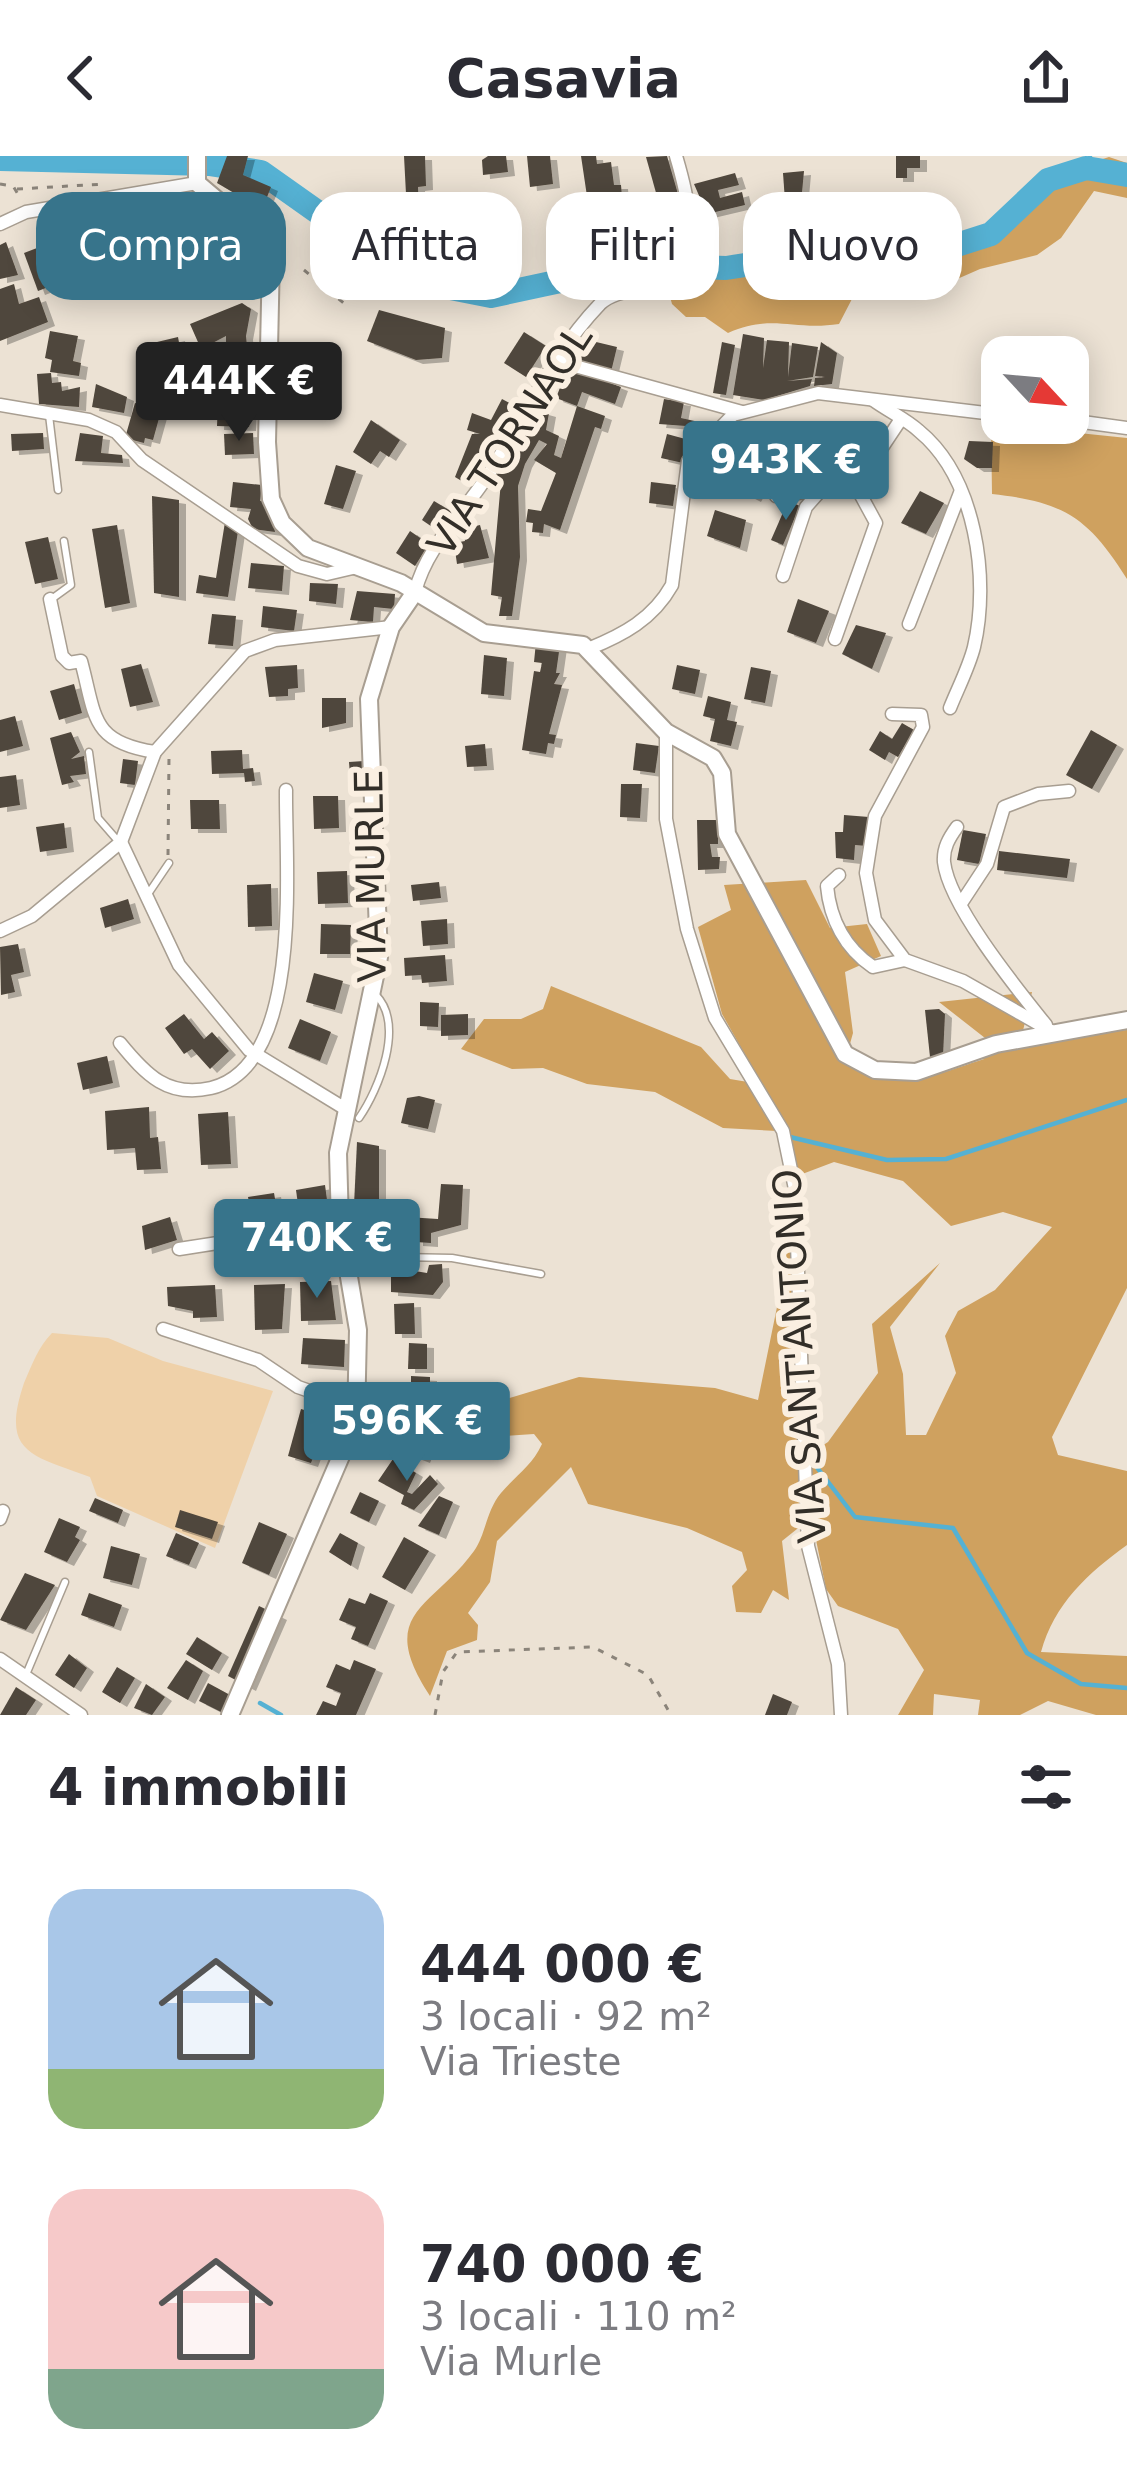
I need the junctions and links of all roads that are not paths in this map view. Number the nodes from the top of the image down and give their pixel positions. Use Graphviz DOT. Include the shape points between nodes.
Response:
graph roads {
  1 [pos="676,156"];
  2 [pos="196,170"];
  3 [pos="0,224"];
  4 [pos="554,357"];
  5 [pos="873,400"];
  6 [pos="0,405"];
  7 [pos="742,412"];
  8 [pos="981,413"];
  9 [pos="49,415"];
  10 [pos="901,419"];
  11 [pos="1089,422"];
  12 [pos="1127,428"];
  13 [pos="851,476"];
  14 [pos="58,490"];
  15 [pos="821,490"];
  16 [pos="960,492"];
  17 [pos="776,496"];
  18 [pos="64,541"];
  19 [pos="358,567"];
  20 [pos="783,576"];
  21 [pos="416,592"];
  22 [pos="50,599"];
  23 [pos="909,624"];
  24 [pos="392,628"];
  25 [pos="835,639"];
  26 [pos="588,649"];
  27 [pos="950,708"];
  28 [pos="892,714"];
  29 [pos="666,732"];
  30 [pos="89,752"];
  31 [pos="155,752"];
  32 [pos="286,790"];
  33 [pos="1069,791"];
  34 [pos="957,827"];
  35 [pos="121,842"];
  36 [pos="169,863"];
  37 [pos="839,874"];
  38 [pos="146,896"];
  39 [pos="962,902"];
  40 [pos="0,931"];
  41 [pos="905,960"];
  42 [pos="374,992"];
  43 [pos="1127,1020"];
  44 [pos="1051,1031"];
  45 [pos="120,1043"];
  46 [pos="256,1054"];
  47 [pos="352,1113"];
  48 [pos="340,1224"];
  49 [pos="179,1249"];
  50 [pos="344,1256"];
  51 [pos="541,1274"];
  52 [pos="164,1329"];
  53 [pos="358,1408"];
  54 [pos="64,1582"];
  55 [pos="0,1659"];
  56 [pos="25,1677"];
  57 [pos="81,1715"];
  58 [pos="230,1715"];
  59 [pos="841,1715"];
  1 -- 4 [label="street, VIA TORNAOL" via="691,206 677,270 604,300"];
  2 -- 3 [label="street"];
  2 -- 19 [label="main road" via="269,248 266,423 276,512 308,548"];
  4 -- 7 [label="street"];
  4 -- 21 [label="street, VIA TORNAOL" via="486,479 437,543"];
  5 -- 7 [label="street" via="818,393"];
  5 -- 8 [label="street"];
  5 -- 10 [label="street"];
  6 -- 9 [label="street"];
  7 -- 26 [label="street" via="688,461 663,602"];
  9 -- 14 [label="lane"];
  9 -- 19 [label="street" via="116,432 142,460 298,566 327,574"];
  10 -- 13 [label="street"];
  10 -- 16 [label="street" via="921,432"];
  11 -- 12 [label="street"];
  13 -- 15 [label="street"];
  13 -- 25 [label="street" via="876,523"];
  15 -- 17 [label="street"];
  15 -- 20 [label="street" via="806,507"];
  16 -- 23 [label="street"];
  16 -- 27 [label="street" via="981,574 974,646"];
  18 -- 22 [label="lane" via="71,585"];
  19 -- 21 [label="main road"];
  21 -- 24 [label="main road, VIA MURLE"];
  21 -- 26 [label="main road" via="484,633"];
  22 -- 31 [label="street" via="62,656 81,661 102,730 118,744"];
  24 -- 31 [label="street" via="275,640 245,651"];
  24 -- 42 [label="main road, VIA MURLE" via="369,699"];
  26 -- 29 [label="main road"];
  28 -- 41 [label="street" via="921,715 923,727 875,816 866,873 874,920"];
  29 -- 44 [label="main road" via="718,762 728,834 838,1047 854,1061 916,1072"];
  29 -- 59 [label="street, VIA SANT'ANTONIO" via="666,819 686,929 715,1018 783,1131 795,1189 808,1546 838,1664"];
  30 -- 35 [label="lane" via="98,818"];
  31 -- 35 [label="street"];
  32 -- 46 [label="street" via="283,982"];
  33 -- 39 [label="street" via="1004,808 987,864"];
  34 -- 39 [label="street" via="944,861"];
  35 -- 38 [label="street"];
  35 -- 40 [label="street" via="32,916"];
  36 -- 38 [label="lane"];
  37 -- 41 [label="street" via="827,886 829,911 855,955 873,967"];
  38 -- 46 [label="street" via="179,964"];
  39 -- 44 [label="street" via="996,962"];
  41 -- 44 [label="street" via="963,981"];
  42 -- 47 [label="main road, VIA MURLE"];
  42 -- 47 [label="lane" via="387,1015 387,1048"];
  43 -- 44 [label="main road"];
  45 -- 46 [label="street" via="148,1078 185,1094 227,1084"];
  46 -- 47 [label="street"];
  47 -- 48 [label="main road, VIA MURLE" via="338,1153"];
  48 -- 49 [label="street"];
  48 -- 50 [label="main road, VIA MURLE"];
  50 -- 51 [label="lane" via="452,1258"];
  50 -- 53 [label="main road, VIA MURLE" via="358,1330"];
  52 -- 53 [label="street" via="258,1360 298,1387"];
  53 -- 58 [label="main road, VIA MURLE"];
  54 -- 56 [label="lane"];
  55 -- 56 [label="street"];
  56 -- 57 [label="street"];
}
